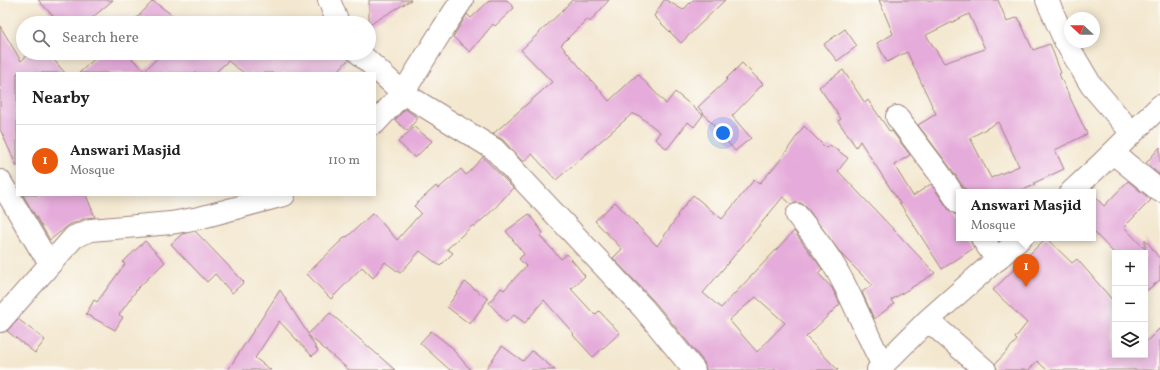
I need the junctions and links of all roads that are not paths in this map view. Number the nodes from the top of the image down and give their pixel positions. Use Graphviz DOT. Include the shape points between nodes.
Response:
graph roads {
  1 [pos="329,0"];
  2 [pos="462,0"];
  3 [pos="1046,0"];
  4 [pos="335,16"];
  5 [pos="367,60"];
  6 [pos="403,92"];
  7 [pos="1160,106"];
  8 [pos="897,117"];
  9 [pos="376,121"];
  10 [pos="1132,134"];
  11 [pos="1113,153"];
  12 [pos="0,181"];
  13 [pos="1074,189"];
  14 [pos="1160,190"];
  15 [pos="280,196"];
  16 [pos="956,198"];
  17 [pos="797,215"];
  18 [pos="984,241"];
  19 [pos="1018,241"];
  20 [pos="996,260"];
  21 [pos="52,262"];
  22 [pos="928,320"];
  23 [pos="0,322"];
  24 [pos="880,368"];
  25 [pos="694,370"];
  26 [pos="985,370"];
  1 -- 4 [label="street"];
  2 -- 6 [label="street"];
  3 -- 10 [label="street" via="1065,41 1092,85"];
  5 -- 6 [label="street"];
  6 -- 9 [label="street"];
  6 -- 25 [label="street" via="494,149 644,309"];
  7 -- 10 [label="street"];
  8 -- 16 [label="street"];
  10 -- 11 [label="street"];
  11 -- 13 [label="street"];
  11 -- 14 [label="street"];
  12 -- 21 [label="street" via="41,250"];
  15 -- 21 [label="street" via="199,218 91,230 74,237"];
  17 -- 24 [label="street" via="820,244 842,279"];
  18 -- 20 [label="street"];
  19 -- 20 [label="street"];
  20 -- 22 [label="street"];
  21 -- 23 [label="street"];
  22 -- 24 [label="street"];
  22 -- 26 [label="street"];
}
